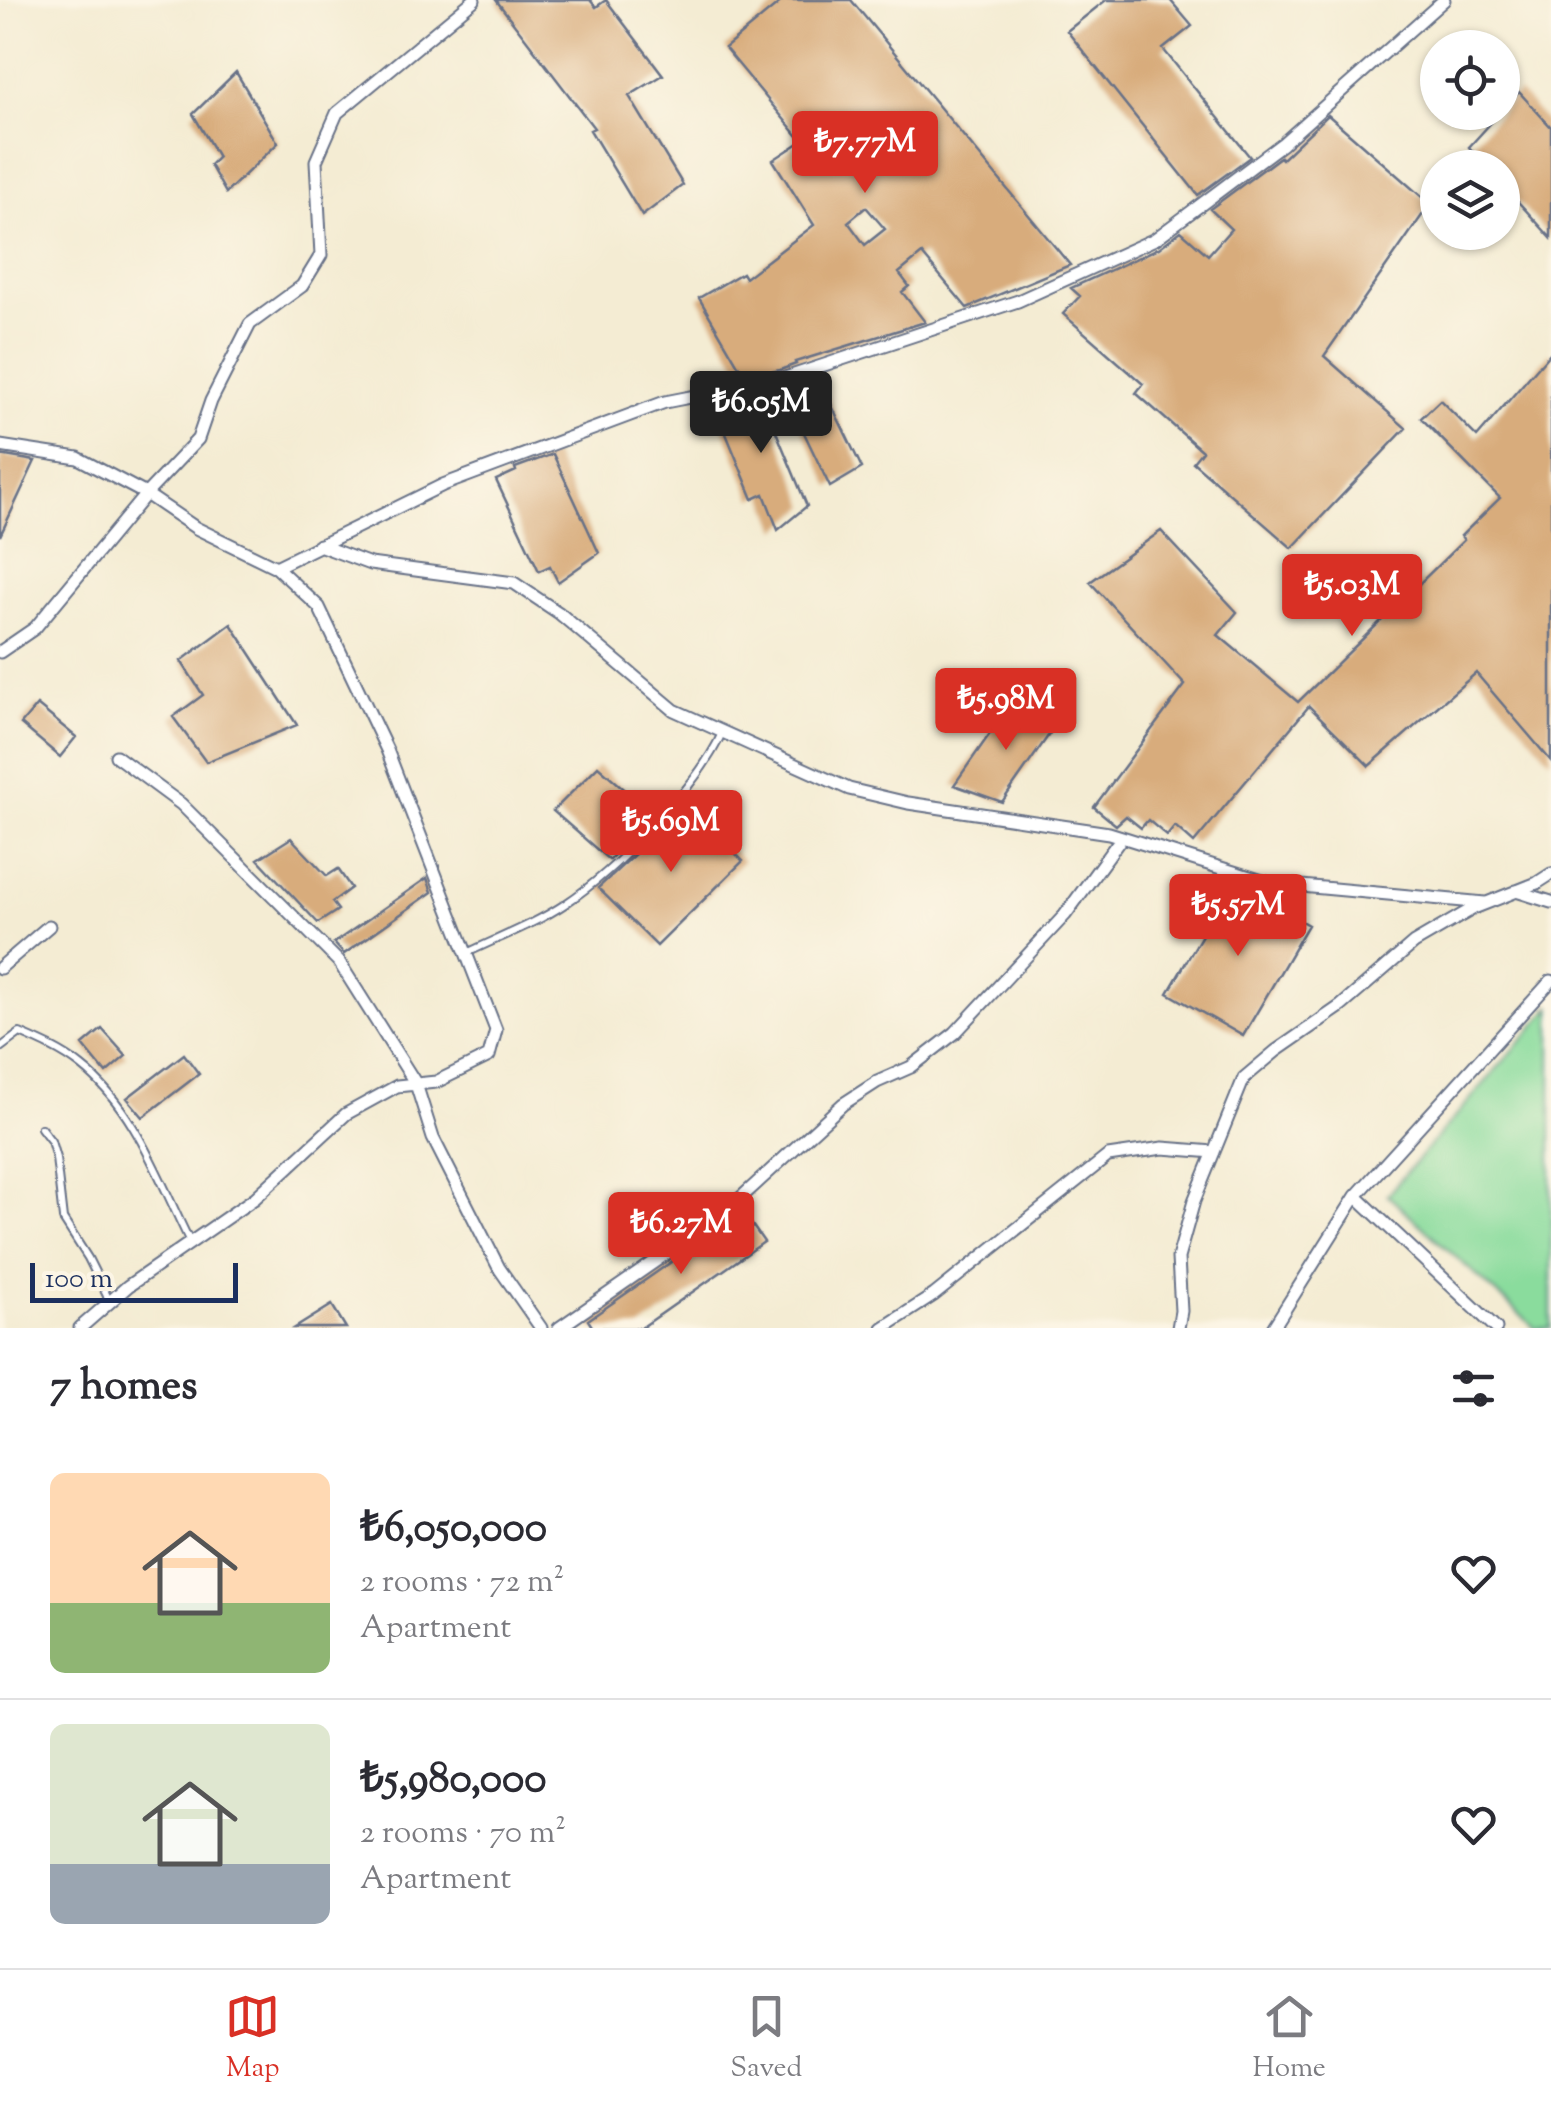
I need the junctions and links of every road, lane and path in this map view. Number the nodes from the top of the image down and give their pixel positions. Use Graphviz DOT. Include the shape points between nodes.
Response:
graph roads {
  1 [pos="474,0"];
  2 [pos="1444,0"];
  3 [pos="0,446"];
  4 [pos="146,494"];
  5 [pos="319,545"];
  6 [pos="276,567"];
  7 [pos="0,652"];
  8 [pos="722,733"];
  9 [pos="116,756"];
  10 [pos="1122,837"];
  11 [pos="1551,874"];
  12 [pos="1516,892"];
  13 [pos="1551,902"];
  14 [pos="1485,904"];
  15 [pos="49,926"];
  16 [pos="467,952"];
  17 [pos="0,968"];
  18 [pos="1551,980"];
  19 [pos="0,1048"];
  20 [pos="416,1084"];
  21 [pos="41,1128"];
  22 [pos="1214,1152"];
  23 [pos="1356,1196"];
  24 [pos="190,1242"];
  25 [pos="110,1302"];
  26 [pos="80,1328"];
  27 [pos="540,1328"];
  28 [pos="560,1328"];
  29 [pos="883,1328"];
  30 [pos="1178,1328"];
  31 [pos="1273,1328"];
  32 [pos="1496,1328"];
  1 -- 4 [label="street" via="336,113 316,161 321,255 302,286 250,324 198,439"];
  2 -- 5 [label="street" via="1282,144 1155,239 1018,301 782,378 665,402 443,485"];
  3 -- 4 [label="street" via="78,458"];
  4 -- 6 [label="street" via="196,528"];
  4 -- 7 [label="street" via="35,628"];
  5 -- 6 [label="street"];
  5 -- 8 [label="street" via="370,564 514,584 674,710"];
  6 -- 16 [label="street" via="319,608 388,750"];
  8 -- 10 [label="street" via="849,790"];
  8 -- 16 [label="lane" via="695,780 581,892"];
  9 -- 20 [label="street" via="181,804 339,962"];
  10 -- 14 [label="street" via="1269,883"];
  10 -- 28 [label="street" via="1065,915 955,1033 911,1067 843,1104 722,1215"];
  11 -- 12 [label="street"];
  12 -- 13 [label="street"];
  12 -- 14 [label="street"];
  14 -- 22 [label="street" via="1414,943 1244,1078"];
  15 -- 17 [label="street"];
  16 -- 20 [label="street" via="496,1030 488,1056 436,1082"];
  18 -- 23 [label="street"];
  19 -- 24 [label="lane" via="20,1032 84,1068 136,1132"];
  20 -- 24 [label="street" via="397,1086 346,1114 255,1198"];
  20 -- 27 [label="street" via="433,1138 499,1268"];
  21 -- 25 [label="lane" via="56,1158 63,1219"];
  22 -- 29 [label="street" via="1164,1148 1108,1156"];
  22 -- 30 [label="street" via="1178,1258"];
  23 -- 31 [label="street"];
  23 -- 32 [label="street"];
  24 -- 25 [label="street"];
  25 -- 26 [label="street"];
}
